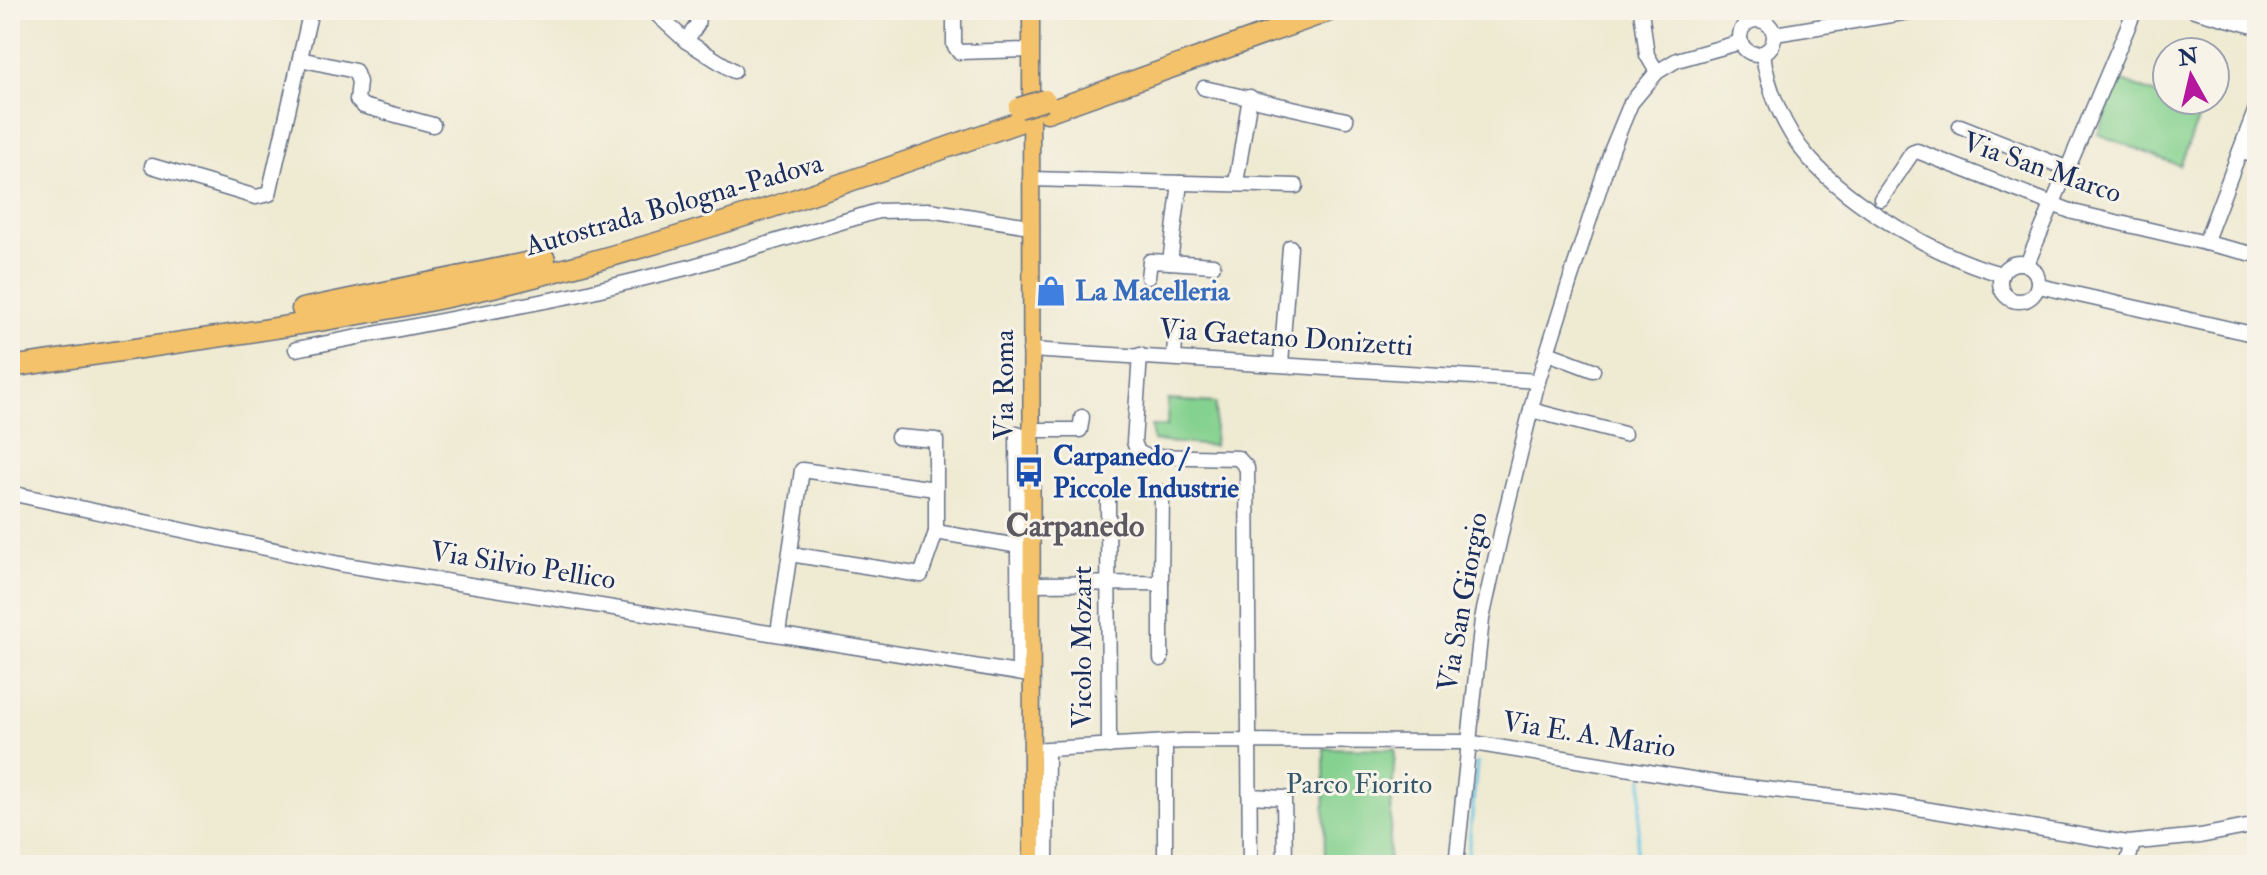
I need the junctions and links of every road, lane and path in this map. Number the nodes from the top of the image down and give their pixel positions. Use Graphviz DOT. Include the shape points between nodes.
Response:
graph roads {
  1 [pos="311,10"];
  2 [pos="652,10"];
  3 [pos="699,10"];
  4 [pos="954,10"];
  5 [pos="1295,10"];
  6 [pos="1332,10"];
  7 [pos="1641,10"];
  8 [pos="1921,10"];
  9 [pos="2194,10"];
  10 [pos="2132,13"];
  11 [pos="1033,14"];
  12 [pos="1753,15"];
  13 [pos="2257,27"];
  14 [pos="1775,34"];
  15 [pos="686,41"];
  16 [pos="1741,42"];
  17 [pos="1031,50"];
  18 [pos="1763,53"];
  19 [pos="300,59"];
  20 [pos="734,71"];
  21 [pos="1657,72"];
  22 [pos="1204,88"];
  23 [pos="1250,97"];
  24 [pos="1046,106"];
  25 [pos="2257,106"];
  26 [pos="1020,115"];
  27 [pos="1346,120"];
  28 [pos="433,125"];
  29 [pos="1960,126"];
  30 [pos="2240,151"];
  31 [pos="2257,155"];
  32 [pos="152,166"];
  33 [pos="2066,168"];
  34 [pos="1030,179"];
  35 [pos="1180,183"];
  36 [pos="1236,183"];
  37 [pos="1296,186"];
  38 [pos="1881,199"];
  39 [pos="2052,205"];
  40 [pos="1030,226"];
  41 [pos="2205,243"];
  42 [pos="1290,247"];
  43 [pos="2257,255"];
  44 [pos="1170,262"];
  45 [pos="2027,264"];
  46 [pos="1213,265"];
  47 [pos="2001,274"];
  48 [pos="1148,277"];
  49 [pos="2039,286"];
  50 [pos="1176,327"];
  51 [pos="2257,335"];
  52 [pos="296,349"];
  53 [pos="1030,350"];
  54 [pos="1548,353"];
  55 [pos="10,355"];
  56 [pos="1140,355"];
  57 [pos="1174,357"];
  58 [pos="1281,364"];
  59 [pos="10,367"];
  60 [pos="1593,370"];
  61 [pos="1538,381"];
  62 [pos="1531,410"];
  63 [pos="1082,417"];
  64 [pos="1024,432"];
  65 [pos="1624,434"];
  66 [pos="898,437"];
  67 [pos="935,489"];
  68 [pos="1162,492"];
  69 [pos="10,493"];
  70 [pos="1108,499"];
  71 [pos="936,532"];
  72 [pos="1024,547"];
  73 [pos="790,554"];
  74 [pos="1108,583"];
  75 [pos="1161,583"];
  76 [pos="1031,584"];
  77 [pos="778,633"];
  78 [pos="1161,659"];
  79 [pos="1025,674"];
  80 [pos="1249,741"];
  81 [pos="1467,742"];
  82 [pos="1165,743"];
  83 [pos="1109,746"];
  84 [pos="1039,750"];
  85 [pos="1250,796"];
  86 [pos="2257,825"];
  87 [pos="2133,843"];
  88 [pos="1032,865"];
  89 [pos="1046,865"];
  90 [pos="1165,865"];
  91 [pos="1250,865"];
  92 [pos="1285,865"];
  93 [pos="1456,865"];
  94 [pos="2127,865"];
  1 -- 19 [label="street"];
  2 -- 15 [label="street"];
  3 -- 15 [label="street"];
  4 -- 17 [label="street" via="954,45 959,52"];
  5 -- 24 [label="highway, Autostrada Bologna-Padova"];
  6 -- 24 [label="highway, Autostrada Bologna-Padova"];
  7 -- 21 [label="street" via="1647,55"];
  8 -- 14 [label="street"];
  9 -- 13 [label="street"];
  10 -- 33 [label="street"];
  11 -- 17 [label="main road, Via Roma"];
  12 -- 14 [label="street"];
  12 -- 16 [label="street" via="1741,30"];
  14 -- 18 [label="street"];
  15 -- 20 [label="street"];
  16 -- 18 [label="street" via="1752,54"];
  16 -- 21 [label="street, Via San Giorgio" via="1677,60"];
  17 -- 34 [label="main road, Via Roma"];
  18 -- 47 [label="street" via="1780,111 1808,157 1832,181 1916,237"];
  19 -- 28 [label="street" via="355,71 357,100 363,106"];
  19 -- 32 [label="street" via="269,194 256,197"];
  21 -- 54 [label="street, Via San Giorgio" via="1631,103 1612,149"];
  22 -- 23 [label="street"];
  23 -- 27 [label="street"];
  23 -- 36 [label="street"];
  24 -- 26 [label="highway, Autostrada Bologna-Padova, bridge"];
  25 -- 30 [label="street"];
  26 -- 55 [label="highway, Autostrada Bologna-Padova" via="755,201 505,269 244,319"];
  26 -- 59 [label="highway, Autostrada Bologna-Padova" via="759,213 508,283 362,314"];
  29 -- 33 [label="street"];
  30 -- 31 [label="street"];
  30 -- 41 [label="street"];
  33 -- 39 [label="street"];
  34 -- 35 [label="street"];
  34 -- 40 [label="main road, Via Roma"];
  35 -- 36 [label="street"];
  35 -- 44 [label="street"];
  36 -- 37 [label="street"];
  38 -- 39 [label="street, Via San Marco" via="1914,151"];
  39 -- 41 [label="street, Via San Marco"];
  39 -- 45 [label="street"];
  40 -- 52 [label="street" via="899,209 576,295"];
  40 -- 53 [label="main road, Via Roma"];
  41 -- 43 [label="street, Via San Marco"];
  42 -- 58 [label="street"];
  44 -- 46 [label="street"];
  44 -- 48 [label="street" via="1150,261"];
  45 -- 47 [label="street" via="2009,265"];
  45 -- 49 [label="street" via="2037,273"];
  47 -- 49 [label="street" via="2000,287 2013,301 2032,297"];
  49 -- 51 [label="street"];
  50 -- 57 [label="street"];
  53 -- 56 [label="street, Via Gaetano Donizetti"];
  53 -- 64 [label="main road, Via Roma"];
  54 -- 60 [label="street"];
  54 -- 61 [label="street, Via San Giorgio"];
  56 -- 57 [label="street, Via Gaetano Donizetti"];
  56 -- 80 [label="street" via="1134,442 1138,452 1238,458 1247,468"];
  57 -- 58 [label="street, Via Gaetano Donizetti"];
  58 -- 61 [label="street, Via Gaetano Donizetti"];
  61 -- 62 [label="street, Via San Giorgio"];
  62 -- 65 [label="street"];
  62 -- 81 [label="street, Via San Giorgio" via="1482,619"];
  63 -- 64 [label="street" via="1080,430"];
  64 -- 72 [label="main road, Via Roma"];
  66 -- 67 [label="street" via="936,440"];
  67 -- 71 [label="street"];
  67 -- 73 [label="street" via="802,470"];
  68 -- 75 [label="street"];
  69 -- 77 [label="street, Via Silvio Pellico" via="340,564"];
  70 -- 74 [label="street, Vicolo Mozart"];
  71 -- 72 [label="street"];
  71 -- 73 [label="street" via="921,575"];
  72 -- 76 [label="main road, Via Roma"];
  72 -- 79 [label="street, Via Roma"];
  73 -- 77 [label="street"];
  74 -- 75 [label="street"];
  74 -- 76 [label="street"];
  74 -- 83 [label="street, Vicolo Mozart"];
  75 -- 78 [label="street"];
  76 -- 79 [label="main road, Via Roma"];
  77 -- 79 [label="street, Via Silvio Pellico"];
  79 -- 84 [label="main road, Via Roma"];
  80 -- 81 [label="street, Via E. A. Mario"];
  80 -- 82 [label="street, Via E. A. Mario"];
  80 -- 85 [label="street"];
  81 -- 87 [label="street, Via E. A. Mario"];
  81 -- 93 [label="street, Via San Giorgio"];
  82 -- 83 [label="street, Via E. A. Mario"];
  82 -- 90 [label="street"];
  83 -- 84 [label="street, Via E. A. Mario"];
  84 -- 88 [label="main road, Via Roma"];
  84 -- 89 [label="street, Via Roma"];
  85 -- 91 [label="street"];
  85 -- 92 [label="street" via="1284,798"];
  86 -- 87 [label="street, Via E. A. Mario"];
  87 -- 94 [label="street"];
}
